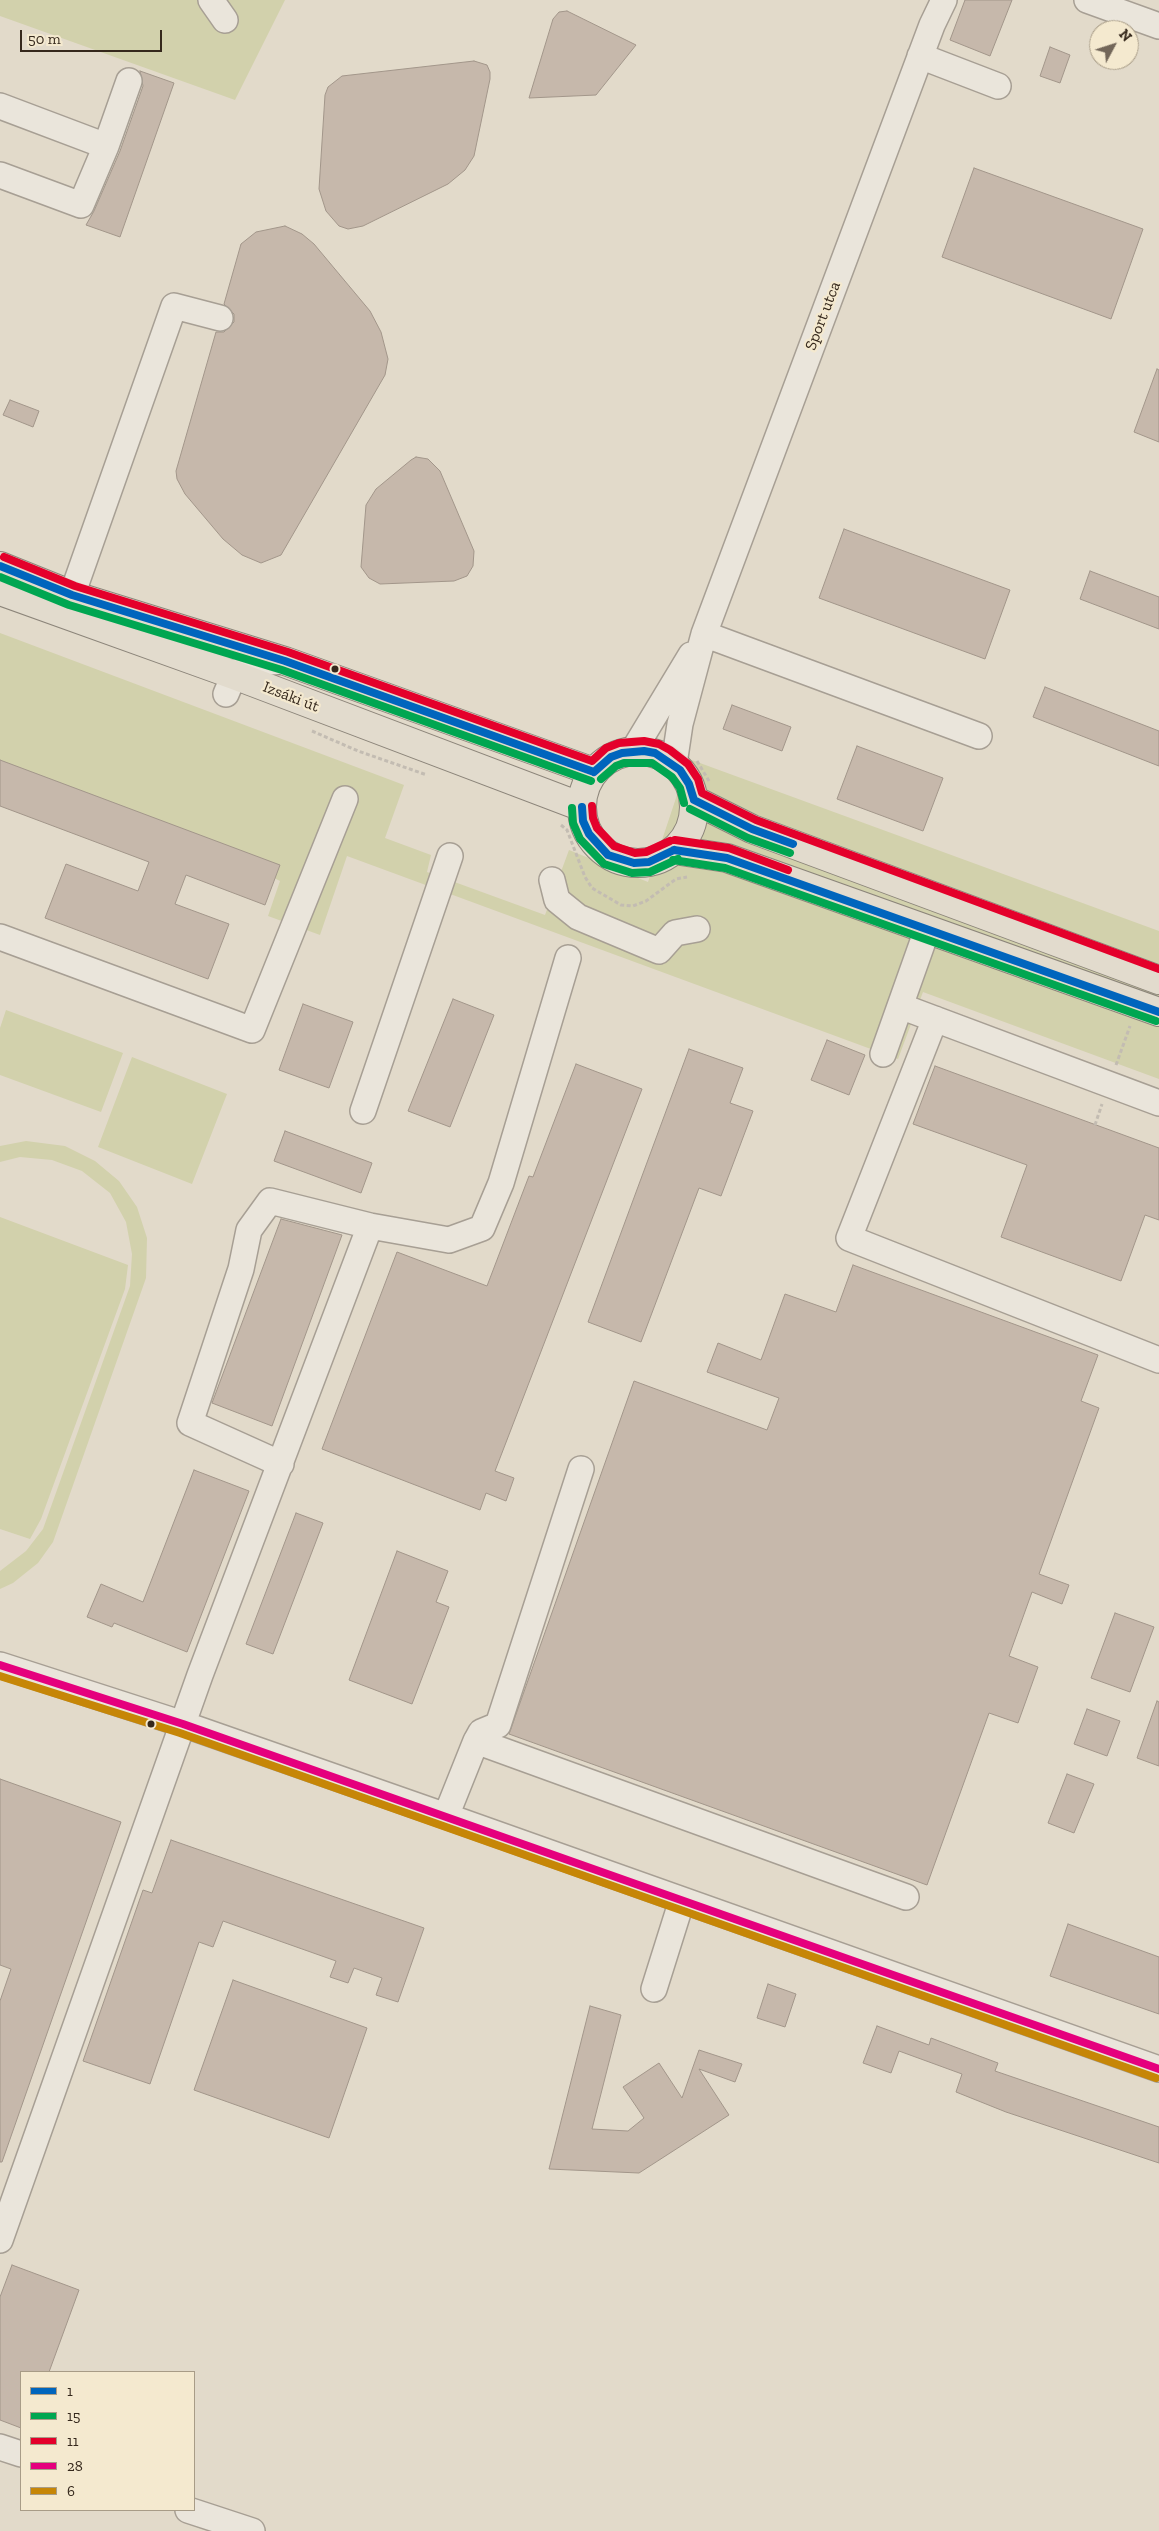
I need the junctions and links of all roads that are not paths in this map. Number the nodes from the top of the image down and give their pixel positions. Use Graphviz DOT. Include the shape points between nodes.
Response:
graph roads {
  1 [pos="211,0"];
  2 [pos="944,0"];
  3 [pos="1087,0"];
  4 [pos="225,20"];
  5 [pos="1159,26"];
  6 [pos="920,56"];
  7 [pos="129,81"];
  8 [pos="998,86"];
  9 [pos="0,106"];
  10 [pos="106,146"];
  11 [pos="0,175"];
  12 [pos="220,318"];
  13 [pos="0,566"];
  14 [pos="0,591"];
  15 [pos="72,594"];
  16 [pos="704,634"];
  17 [pos="285,661"];
  18 [pos="230,685"];
  19 [pos="979,736"];
  20 [pos="633,751"];
  21 [pos="685,760"];
  22 [pos="594,772"];
  23 [pos="703,792"];
  24 [pos="345,799"];
  25 [pos="582,807"];
  26 [pos="674,850"];
  27 [pos="450,856"];
  28 [pos="549,892"];
  29 [pos="697,929"];
  30 [pos="927,930"];
  31 [pos="0,937"];
  32 [pos="568,958"];
  33 [pos="1159,980"];
  34 [pos="900,1006"];
  35 [pos="1159,1012"];
  36 [pos="935,1019"];
  37 [pos="883,1054"];
  38 [pos="1159,1103"];
  39 [pos="362,1111"];
  40 [pos="370,1226"];
  41 [pos="1159,1360"];
  42 [pos="281,1464"];
  43 [pos="581,1469"];
  44 [pos="0,1665"];
  45 [pos="183,1724"];
  46 [pos="476,1741"];
  47 [pos="446,1816"];
  48 [pos="906,1897"];
  49 [pos="682,1900"];
  50 [pos="654,1989"];
  51 [pos="1159,2069"];
  52 [pos="0,2240"];
  53 [pos="0,2447"];
  54 [pos="20,2454"];
  55 [pos="191,2511"];
  56 [pos="252,2531"];
  1 -- 4 [label="street"];
  2 -- 6 [label="street, Sport utca"];
  3 -- 5 [label="street"];
  6 -- 8 [label="street"];
  6 -- 16 [label="street, Sport utca"];
  7 -- 10 [label="street"];
  9 -- 10 [label="street"];
  10 -- 11 [label="street" via="81,205"];
  12 -- 15 [label="street" via="174,306"];
  13 -- 15 [label="main road, Izsáki út"];
  14 -- 18 [label="main road, Izsáki út"];
  15 -- 17 [label="main road, Izsáki út"];
  16 -- 19 [label="street"];
  16 -- 20 [label="street"];
  16 -- 21 [label="street" via="680,724"];
  17 -- 18 [label="street" via="248,664"];
  17 -- 22 [label="main road, Izsáki út"];
  18 -- 25 [label="main road, Izsáki út"];
  20 -- 21 [label="main road"];
  20 -- 22 [label="main road" via="611,757"];
  21 -- 23 [label="main road" via="685,776"];
  22 -- 25 [label="main road" via="587,782"];
  23 -- 26 [label="main road" via="688,833"];
  23 -- 33 [label="main road" via="752,828"];
  24 -- 31 [label="street" via="252,1030"];
  25 -- 26 [label="main road" via="588,834 608,855 634,863 649,862"];
  26 -- 30 [label="main road" via="727,858"];
  27 -- 39 [label="street"];
  28 -- 29 [label="street" via="578,917 659,951 675,933"];
  30 -- 34 [label="street"];
  30 -- 35 [label="main road"];
  32 -- 40 [label="street" via="501,1183 482,1228 449,1240"];
  34 -- 36 [label="street"];
  34 -- 37 [label="street"];
  36 -- 38 [label="street"];
  36 -- 41 [label="street" via="849,1238"];
  40 -- 42 [label="street"];
  40 -- 42 [label="street" via="270,1201 249,1230 241,1269 190,1423"];
  42 -- 45 [label="street"];
  43 -- 46 [label="street" via="498,1725 481,1732"];
  44 -- 45 [label="street"];
  45 -- 47 [label="street"];
  45 -- 52 [label="street"];
  46 -- 47 [label="street"];
  46 -- 48 [label="street"];
  47 -- 49 [label="street"];
  49 -- 50 [label="street"];
  49 -- 51 [label="street"];
  53 -- 54 [label="street"];
  55 -- 56 [label="street"];
}
